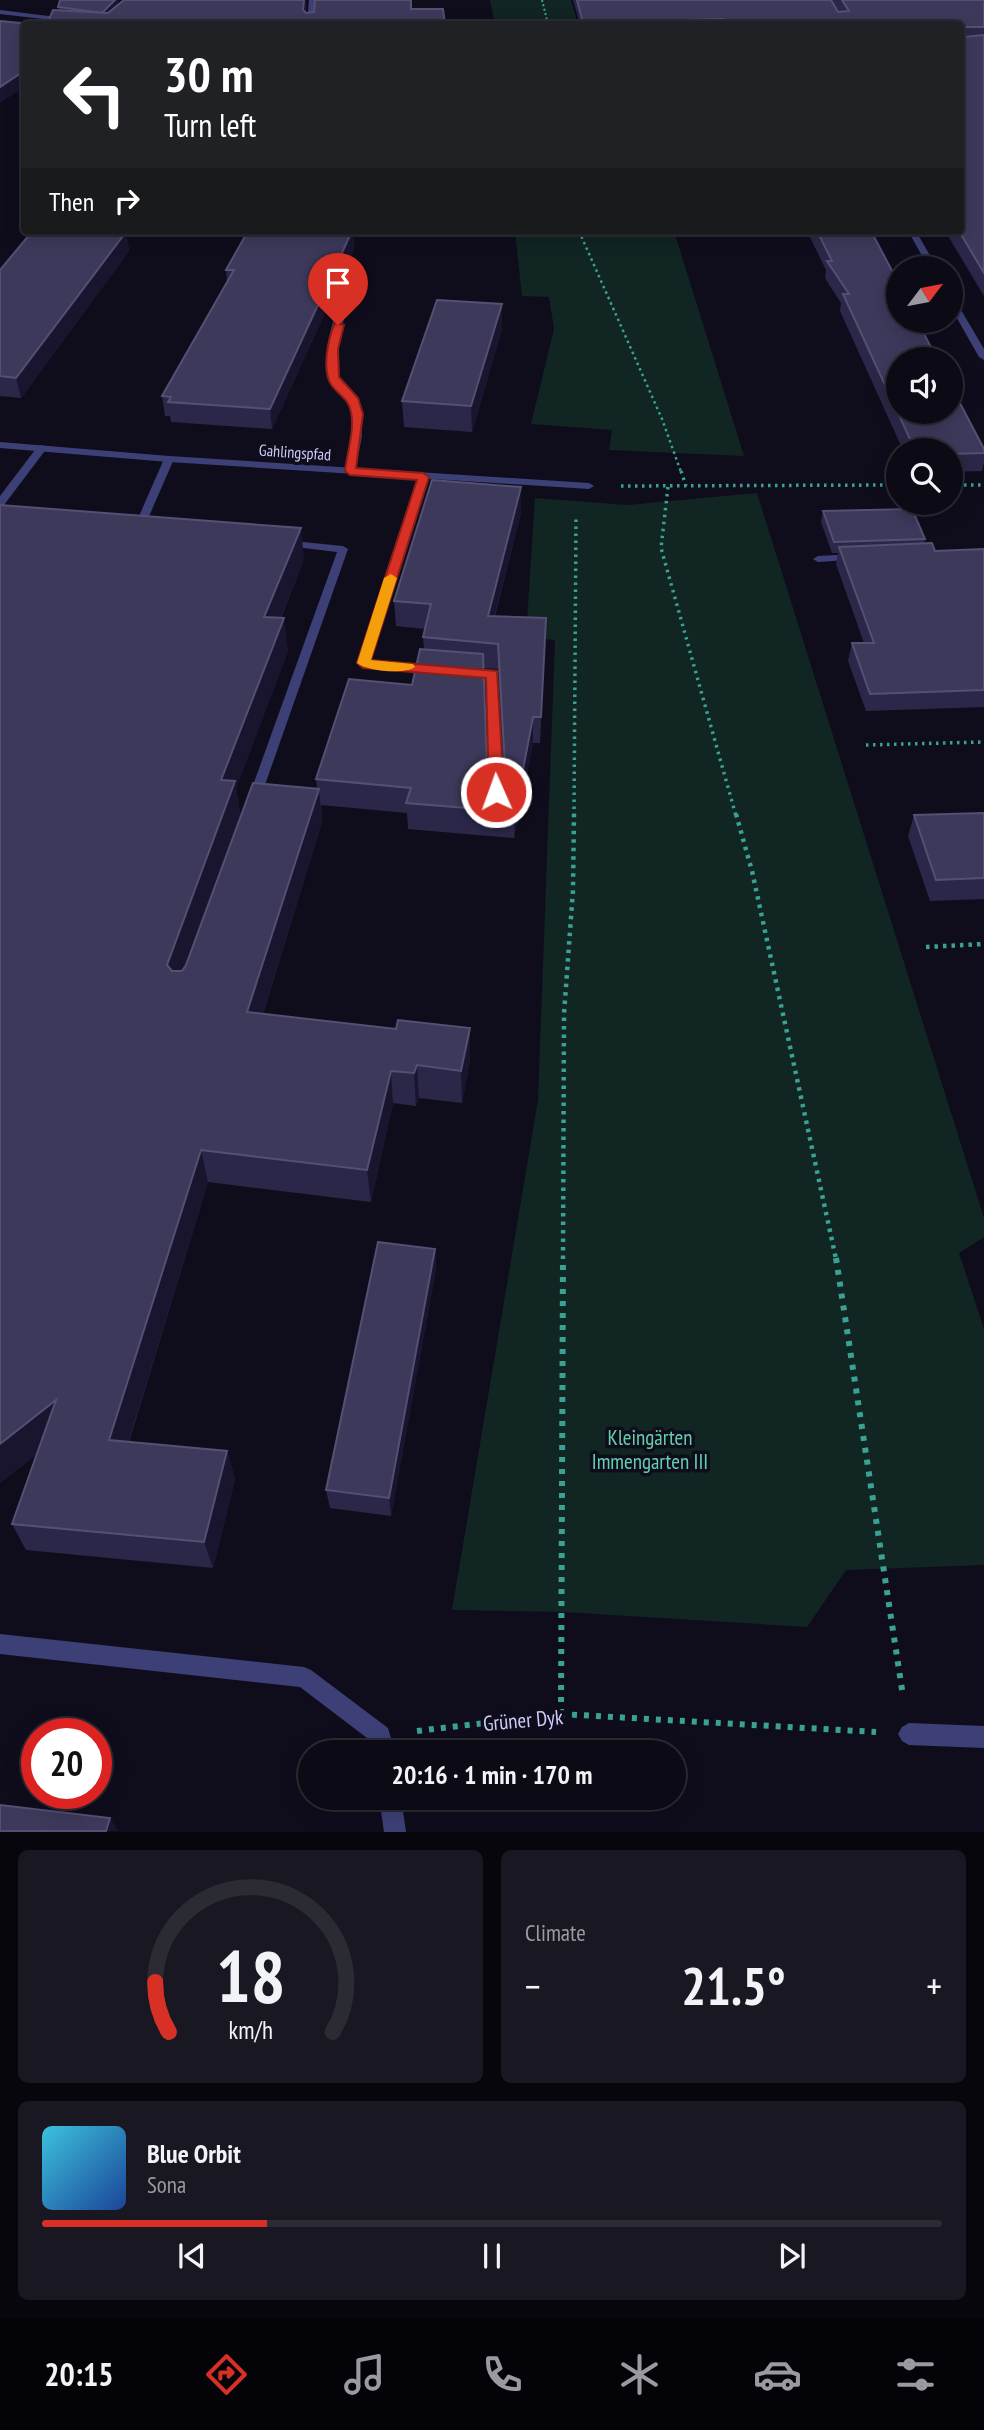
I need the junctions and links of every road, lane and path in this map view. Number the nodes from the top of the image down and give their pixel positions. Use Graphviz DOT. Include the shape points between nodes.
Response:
graph roads {
  1 [pos="312,0"];
  2 [pos="542,0"];
  3 [pos="0,12"];
  4 [pos="73,21"];
  5 [pos="310,21"];
  6 [pos="547,21"];
  7 [pos="581,235"];
  8 [pos="914,235"];
  9 [pos="926,256"];
  10 [pos="344,300"];
  11 [pos="963,321"];
  12 [pos="984,357"];
  13 [pos="0,445"];
  14 [pos="42,448"];
  15 [pos="169,459"];
  16 [pos="350,471"];
  17 [pos="423,477"];
  18 [pos="886,485"];
  19 [pos="963,485"];
  20 [pos="984,485"];
  21 [pos="589,486"];
  22 [pos="686,486"];
  23 [pos="668,487"];
  24 [pos="0,503"];
  25 [pos="576,516"];
  26 [pos="125,529"];
  27 [pos="275,542"];
  28 [pos="873,557"];
  29 [pos="818,559"];
  30 [pos="984,742"];
  31 [pos="866,745"];
  32 [pos="496,792"];
  33 [pos="249,812"];
  34 [pos="984,944"];
  35 [pos="926,947"];
  36 [pos="0,1644"];
  37 [pos="561,1714"];
  38 [pos="909,1734"];
  39 [pos="984,1737"];
  40 [pos="379,1740"];
  41 [pos="401,1740"];
  42 [pos="392,1810"];
  43 [pos="395,1832"];
  1 -- 5 [label="street"];
  2 -- 6 [label="path"];
  3 -- 4 [label="street"];
  7 -- 22 [label="path" via="662,419"];
  8 -- 9 [label="street"];
  10 -- 16 [label="street" via="332,369 336,384 352,398 357,414"];
  11 -- 12 [label="street"];
  13 -- 14 [label="street, Gahlingspfad"];
  14 -- 15 [label="street, Gahlingspfad"];
  14 -- 24 [label="street"];
  15 -- 16 [label="street, Gahlingspfad"];
  15 -- 26 [label="street" via="146,531"];
  16 -- 17 [label="street, Gahlingspfad"];
  17 -- 21 [label="street, Gahlingspfad"];
  17 -- 32 [label="street" via="363,663 492,674"];
  18 -- 22 [label="path"];
  19 -- 20 [label="path"];
  21 -- 23 [label="path"];
  22 -- 23 [label="path"];
  23 -- 38 [label="path" via="661,548 752,871 833,1238"];
  25 -- 37 [label="path" via="573,890 564,1014"];
  27 -- 33 [label="street" via="343,549"];
  28 -- 29 [label="street"];
  30 -- 31 [label="path"];
  34 -- 35 [label="path"];
  36 -- 40 [label="street" via="304,1676"];
  37 -- 38 [label="path, Grüner Dyk"];
  37 -- 41 [label="path, Grüner Dyk"];
  38 -- 39 [label="street"];
  42 -- 43 [label="street"];
}
